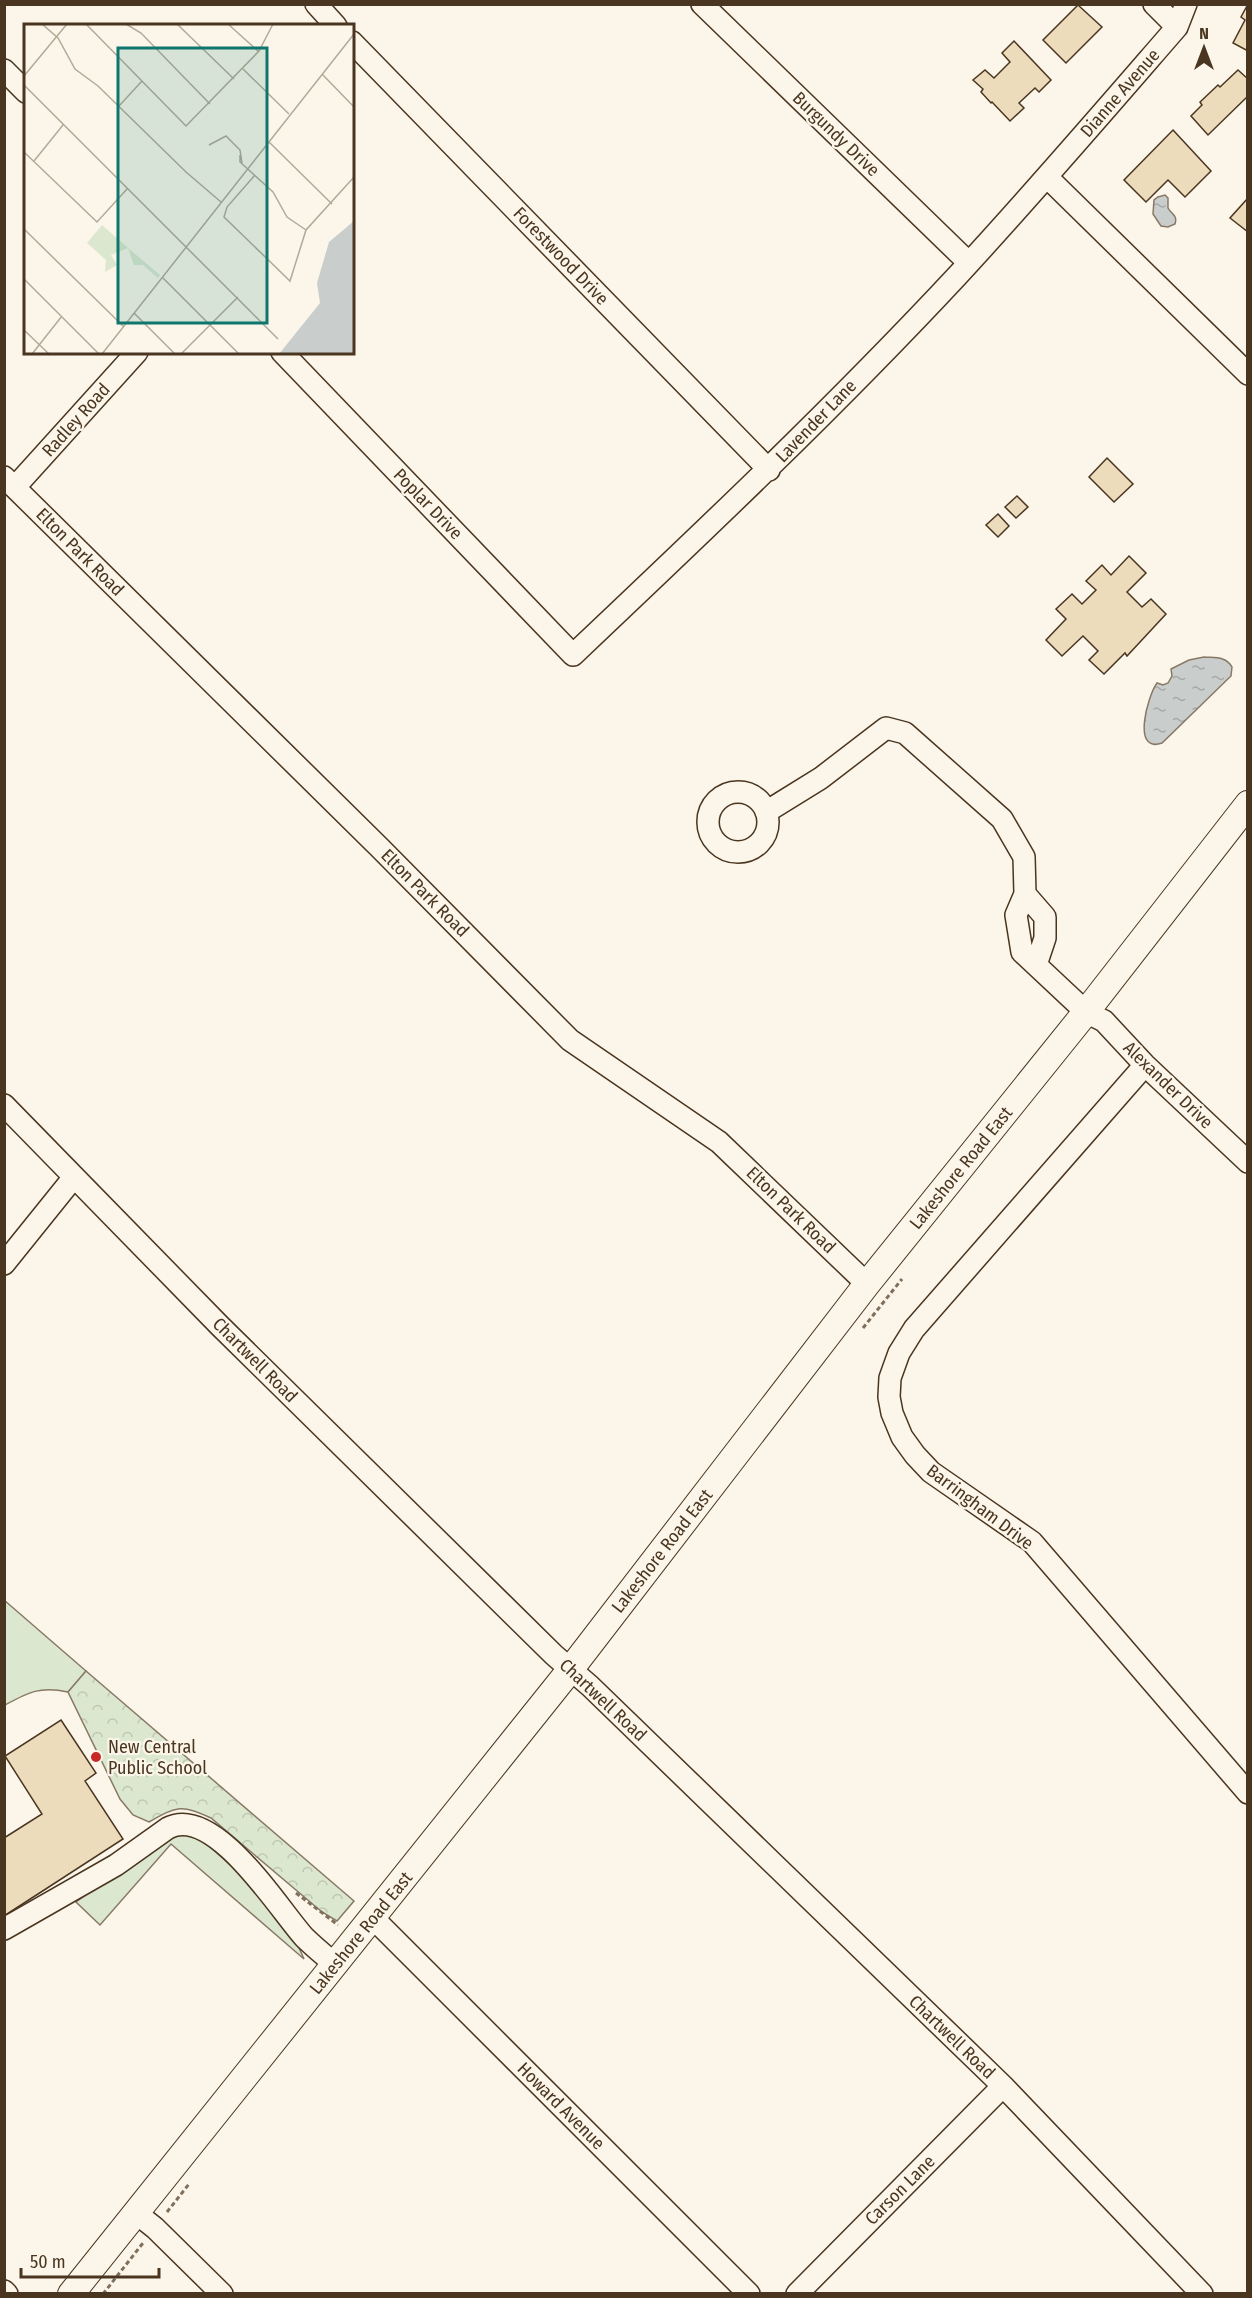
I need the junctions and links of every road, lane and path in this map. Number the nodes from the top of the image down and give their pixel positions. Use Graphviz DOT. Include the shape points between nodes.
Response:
graph roads {
  1 [pos="316,4"];
  2 [pos="702,4"];
  3 [pos="1154,4"];
  4 [pos="1186,4"];
  5 [pos="334,24"];
  6 [pos="1177,27"];
  7 [pos="354,44"];
  8 [pos="4,70"];
  9 [pos="24,90"];
  10 [pos="1047,177"];
  11 [pos="969,263"];
  12 [pos="135,354"];
  13 [pos="284,354"];
  14 [pos="1248,374"];
  15 [pos="769,470"];
  16 [pos="10,482"];
  17 [pos="573,655"];
  18 [pos="1248,804"];
  19 [pos="766,812"];
  20 [pos="1086,1012"];
  21 [pos="1145,1065"];
  22 [pos="4,1105"];
  23 [pos="1248,1162"];
  24 [pos="75,1177"];
  25 [pos="4,1264"];
  26 [pos="867,1284"];
  27 [pos="570,1670"];
  28 [pos="1248,1792"];
  29 [pos="293,1890"];
  30 [pos="365,1928"];
  31 [pos="4,1929"];
  32 [pos="336,1965"];
  33 [pos="1003,2086"];
  34 [pos="136,2213"];
  35 [pos="71,2294"];
  36 [pos="222,2294"];
  37 [pos="749,2294"];
  38 [pos="797,2294"];
  39 [pos="1202,2294"];
  1 -- 5 [label="street"];
  2 -- 11 [label="street, Burgundy Drive"];
  3 -- 6 [label="street"];
  4 -- 6 [label="street, Dianne Avenue"];
  6 -- 10 [label="street, Dianne Avenue"];
  7 -- 15 [label="street, Forestwood Drive"];
  8 -- 9 [label="street"];
  10 -- 11 [label="street, Lavender Lane"];
  10 -- 14 [label="street"];
  11 -- 15 [label="street, Lavender Lane"];
  12 -- 16 [label="street, Radley Road"];
  13 -- 17 [label="street, Poplar Drive"];
  15 -- 17 [label="street, Lavender Lane"];
  16 -- 26 [label="street, Elton Park Road" via="570,1040 719,1142"];
  18 -- 20 [label="main road, Lakeshore Road East"];
  19 -- 20 [label="street, Alexander Drive" via="821,778 885,728 905,733 1002,819 1024,857 1025,894 1016,915 1022,952"];
  20 -- 21 [label="street, Alexander Drive" via="1104,1021"];
  20 -- 26 [label="main road, Lakeshore Road East"];
  21 -- 23 [label="street, Alexander Drive"];
  21 -- 28 [label="street, Barringham Drive" via="914,1329 899,1353 890,1378 889,1397 902,1437 915,1455 932,1472 1032,1542"];
  22 -- 24 [label="street, Chartwell Road"];
  24 -- 25 [label="street"];
  24 -- 27 [label="street, Chartwell Road" via="229,1335"];
  26 -- 27 [label="main road, Lakeshore Road East"];
  27 -- 30 [label="main road, Lakeshore Road East"];
  27 -- 33 [label="street, Chartwell Road"];
  29 -- 30 [label="path" via="319,1912"];
  30 -- 32 [label="main road, Lakeshore Road East"];
  30 -- 37 [label="street, Howard Avenue"];
  31 -- 32 [label="street" via="116,1865 168,1828 177,1823 188,1824 220,1840 250,1869 306,1939"];
  32 -- 34 [label="main road, Lakeshore Road East"];
  33 -- 38 [label="street, Carson Lane"];
  33 -- 39 [label="street, Chartwell Road"];
  34 -- 35 [label="main road, Lakeshore Road East"];
  34 -- 36 [label="street"];
}
